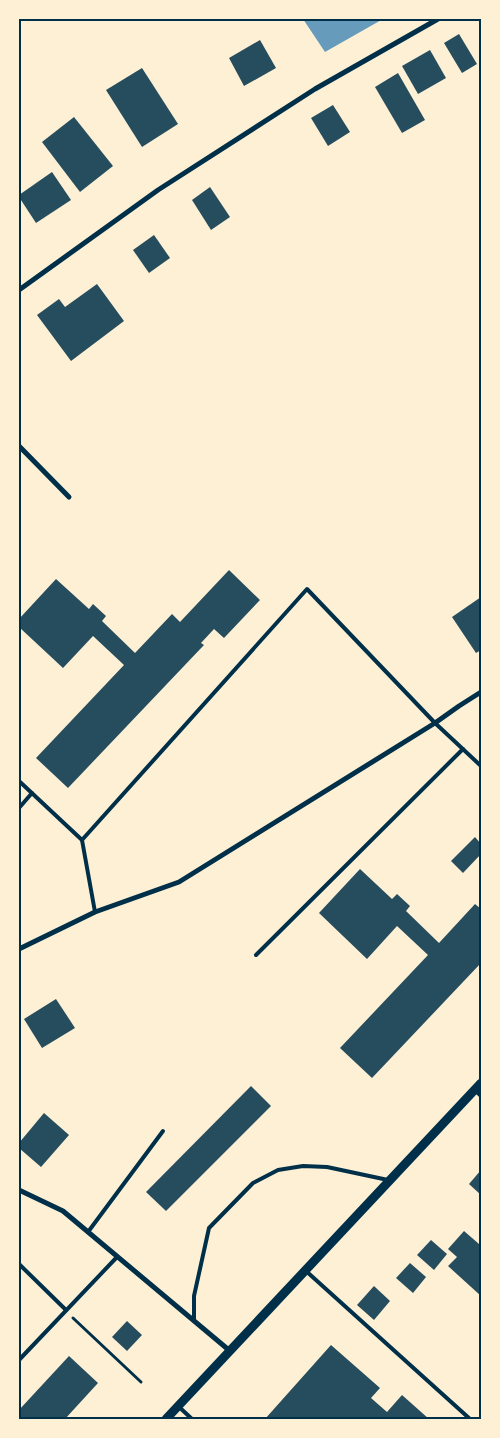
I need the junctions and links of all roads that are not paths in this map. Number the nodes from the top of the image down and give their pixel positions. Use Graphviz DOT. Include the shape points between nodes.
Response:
graph roads {
  1 [pos="438,19"];
  2 [pos="19,290"];
  3 [pos="19,446"];
  4 [pos="68,497"];
  5 [pos="481,692"];
  6 [pos="435,723"];
  7 [pos="463,749"];
  8 [pos="481,766"];
  9 [pos="19,780"];
  10 [pos="32,793"];
  11 [pos="19,808"];
  12 [pos="82,840"];
  13 [pos="95,912"];
  14 [pos="19,949"];
  15 [pos="256,955"];
  16 [pos="479,1090"];
  17 [pos="163,1131"];
  18 [pos="390,1181"];
  19 [pos="19,1190"];
  20 [pos="88,1232"];
  21 [pos="117,1257"];
  22 [pos="19,1264"];
  23 [pos="306,1270"];
  24 [pos="66,1310"];
  25 [pos="194,1321"];
  26 [pos="230,1352"];
  27 [pos="19,1360"];
  28 [pos="178,1406"];
  29 [pos="166,1419"];
  30 [pos="192,1419"];
  31 [pos="470,1419"];
  1 -- 2 [label="street" via="315,90 158,190"];
  3 -- 4 [label="street"];
  5 -- 6 [label="street"];
  6 -- 7 [label="lane"];
  6 -- 12 [label="lane" via="307,589"];
  6 -- 13 [label="street" via="179,882"];
  7 -- 8 [label="lane"];
  7 -- 15 [label="lane"];
  9 -- 10 [label="lane"];
  10 -- 11 [label="lane"];
  10 -- 12 [label="lane"];
  12 -- 13 [label="lane"];
  13 -- 14 [label="street"];
  16 -- 18 [label="street"];
  17 -- 20 [label="lane"];
  18 -- 23 [label="street"];
  18 -- 25 [label="lane" via="327,1167 303,1166 278,1170 253,1183 209,1228 194,1296"];
  19 -- 20 [label="street" via="63,1211"];
  20 -- 21 [label="street"];
  21 -- 24 [label="lane"];
  21 -- 25 [label="street"];
  22 -- 24 [label="lane"];
  23 -- 26 [label="street"];
  23 -- 31 [label="lane"];
  24 -- 27 [label="lane"];
  25 -- 26 [label="street"];
  26 -- 28 [label="street"];
  28 -- 29 [label="street"];
  28 -- 30 [label="lane"];
}
